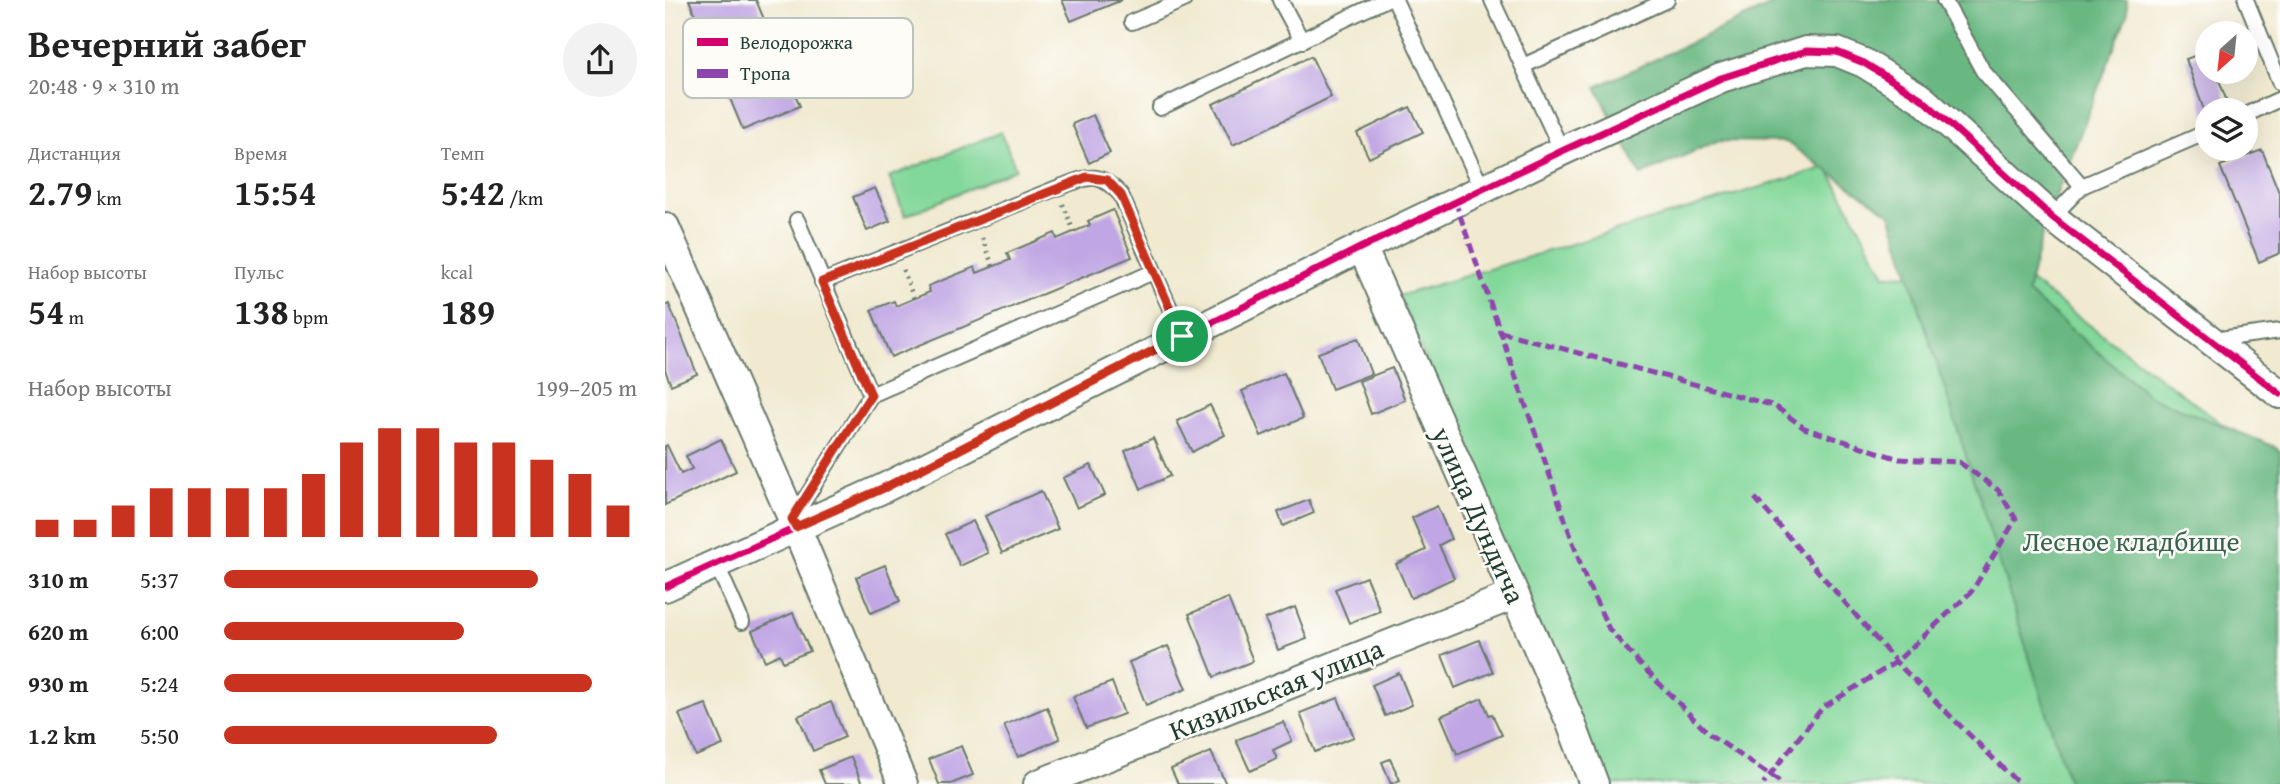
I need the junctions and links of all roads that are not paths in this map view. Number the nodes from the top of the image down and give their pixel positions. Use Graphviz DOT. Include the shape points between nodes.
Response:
graph roads {
  1 [pos="1184,0"];
  2 [pos="1280,0"];
  3 [pos="1385,0"];
  4 [pos="1395,0"];
  5 [pos="1492,0"];
  6 [pos="1667,0"];
  7 [pos="1944,0"];
  8 [pos="2246,0"];
  9 [pos="1132,22"];
  10 [pos="1302,41"];
  11 [pos="1523,66"];
  12 [pos="2280,83"];
  13 [pos="2280,99"];
  14 [pos="1160,108"];
  15 [pos="2258,109"];
  16 [pos="2195,137"];
  17 [pos="1562,151"];
  18 [pos="2083,186"];
  19 [pos="1482,188"];
  20 [pos="2052,217"];
  21 [pos="796,220"];
  22 [pos="665,227"];
  23 [pos="1361,247"];
  24 [pos="674,267"];
  25 [pos="1153,272"];
  26 [pos="822,282"];
  27 [pos="2280,331"];
  28 [pos="1182,336"];
  29 [pos="2210,341"];
  30 [pos="2280,394"];
  31 [pos="871,395"];
  32 [pos="794,523"];
  33 [pos="716,563"];
  34 [pos="665,587"];
  35 [pos="1514,595"];
  36 [pos="742,622"];
  37 [pos="903,784"];
  38 [pos="1038,784"];
  39 [pos="1594,784"];
  1 -- 9 [label="lane"];
  2 -- 10 [label="lane"];
  3 -- 10 [label="lane"];
  4 -- 19 [label="lane"];
  5 -- 11 [label="lane"];
  6 -- 11 [label="lane"];
  7 -- 18 [label="lane" via="1983,71"];
  8 -- 12 [label="lane"];
  10 -- 14 [label="lane"];
  11 -- 17 [label="lane"];
  13 -- 15 [label="lane"];
  16 -- 18 [label="lane"];
  17 -- 19 [label="street"];
  17 -- 20 [label="street" via="1721,78 1807,51 1837,52 1922,99"];
  18 -- 20 [label="lane"];
  19 -- 23 [label="street"];
  20 -- 29 [label="street"];
  21 -- 26 [label="lane"];
  22 -- 24 [label="street"];
  23 -- 28 [label="street"];
  23 -- 35 [label="street, улица Дундича"];
  24 -- 32 [label="street"];
  25 -- 26 [label="lane" via="1121,195 1107,180 1087,177"];
  25 -- 28 [label="lane"];
  25 -- 31 [label="lane"];
  26 -- 31 [label="lane"];
  27 -- 29 [label="lane"];
  28 -- 32 [label="street" via="884,488"];
  29 -- 30 [label="street"];
  31 -- 32 [label="lane"];
  32 -- 33 [label="street"];
  32 -- 37 [label="street"];
  33 -- 34 [label="street"];
  33 -- 36 [label="lane"];
  35 -- 38 [label="street, Кизильская улица"];
  35 -- 39 [label="street, улица Дундича"];
}
